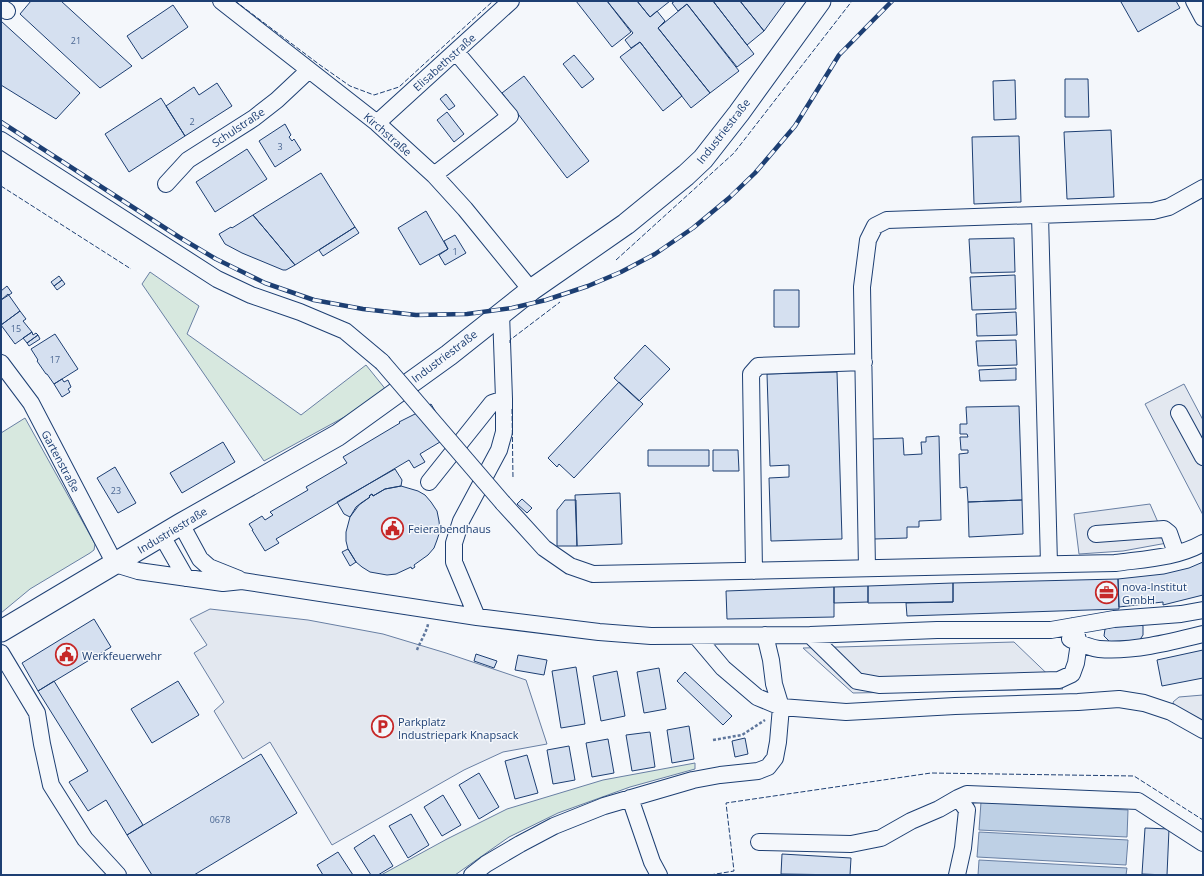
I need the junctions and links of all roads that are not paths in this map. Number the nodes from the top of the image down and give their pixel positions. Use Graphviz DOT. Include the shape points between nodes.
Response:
graph roads {
  1 [pos="221,1"];
  2 [pos="511,1"];
  3 [pos="820,1"];
  4 [pos="1194,1"];
  5 [pos="1203,18"];
  6 [pos="456,52"];
  7 [pos="309,70"];
  8 [pos="377,123"];
  9 [pos="1,140"];
  10 [pos="434,175"];
  11 [pos="166,184"];
  12 [pos="1203,188"];
  13 [pos="1040,215"];
  14 [pos="531,290"];
  15 [pos="502,314"];
  16 [pos="864,362"];
  17 [pos="1,363"];
  18 [pos="504,399"];
  19 [pos="1179,413"];
  20 [pos="1203,457"];
  21 [pos="430,482"];
  22 [pos="181,524"];
  23 [pos="1096,534"];
  24 [pos="162,536"];
  25 [pos="1203,543"];
  26 [pos="1176,553"];
  27 [pos="115,564"];
  28 [pos="1048,564"];
  29 [pos="867,568"];
  30 [pos="754,571"];
  31 [pos="186,578"];
  32 [pos="242,581"];
  33 [pos="1203,610"];
  34 [pos="477,617"];
  35 [pos="1074,626"];
  36 [pos="1051,630"];
  37 [pos="1,631"];
  38 [pos="1203,634"];
  39 [pos="765,635"];
  40 [pos="810,635"];
  41 [pos="696,636"];
  42 [pos="1078,643"];
  43 [pos="1,653"];
  44 [pos="781,707"];
  45 [pos="1203,730"];
  46 [pos="630,798"];
  47 [pos="958,798"];
  48 [pos="759,842"];
  49 [pos="1203,843"];
  50 [pos="118,875"];
  51 [pos="472,875"];
  52 [pos="659,875"];
  53 [pos="957,875"];
  1 -- 7 [label="street, Kirchstraße"];
  2 -- 6 [label="street, Elisabethstraße"];
  3 -- 14 [label="main road, Industriestraße" via="703,159 626,224"];
  4 -- 5 [label="street"];
  6 -- 8 [label="street, Elisabethstraße"];
  6 -- 10 [label="street" via="510,116"];
  7 -- 8 [label="street, Kirchstraße"];
  7 -- 11 [label="street, Schulstraße" via="254,118 188,160"];
  8 -- 10 [label="street, Kirchstraße"];
  9 -- 30 [label="street, bridge" via="216,279 345,331 382,362 544,548 570,566 593,574"];
  10 -- 14 [label="street, Kirchstraße"];
  12 -- 13 [label="street" via="1169,207 1153,211"];
  13 -- 16 [label="street" via="887,220 875,226 868,240 862,287"];
  13 -- 28 [label="street"];
  14 -- 15 [label="main road, Industriestraße"];
  15 -- 18 [label="street"];
  15 -- 22 [label="main road, Industriestraße" via="338,435"];
  16 -- 29 [label="street"];
  16 -- 30 [label="street" via="758,366 751,374"];
  17 -- 27 [label="street, Gartenstraße" via="31,403"];
  18 -- 21 [label="street" via="492,403"];
  18 -- 34 [label="street" via="504,432 499,450 461,521 454,542 454,562"];
  19 -- 20 [label="street"];
  22 -- 24 [label="main road, Industriestraße"];
  22 -- 32 [label="street" via="200,559 209,567"];
  23 -- 26 [label="street" via="1164,529 1169,533"];
  24 -- 27 [label="main road, Industriestraße"];
  24 -- 31 [label="street"];
  25 -- 26 [label="street"];
  26 -- 28 [label="street" via="1115,563"];
  27 -- 31 [label="street" via="138,571"];
  27 -- 37 [label="main road, Industriestraße"];
  28 -- 29 [label="street"];
  29 -- 30 [label="street"];
  31 -- 32 [label="street" via="223,583"];
  32 -- 34 [label="street"];
  33 -- 35 [label="street" via="1114,619"];
  34 -- 41 [label="street" via="599,632"];
  35 -- 36 [label="street"];
  35 -- 42 [label="street"];
  36 -- 40 [label="street" via="937,630"];
  36 -- 42 [label="street"];
  38 -- 42 [label="street" via="1136,648 1098,649"];
  39 -- 40 [label="street"];
  39 -- 41 [label="street"];
  39 -- 44 [label="street"];
  40 -- 42 [label="street" via="857,681 879,685 1059,680 1072,674"];
  41 -- 44 [label="street" via="723,668 757,697"];
  43 -- 50 [label="street" via="37,713 51,785 85,839"];
  44 -- 45 [label="street" via="846,712 1119,699 1144,703 1171,712"];
  44 -- 46 [label="street" via="775,758 768,767 758,771 693,780"];
  46 -- 51 [label="street" via="554,826 486,864"];
  46 -- 52 [label="street"];
  47 -- 48 [label="street" via="881,838 851,844"];
  47 -- 49 [label="street" via="967,794 1138,801"];
  47 -- 53 [label="street" via="967,810"];
}
